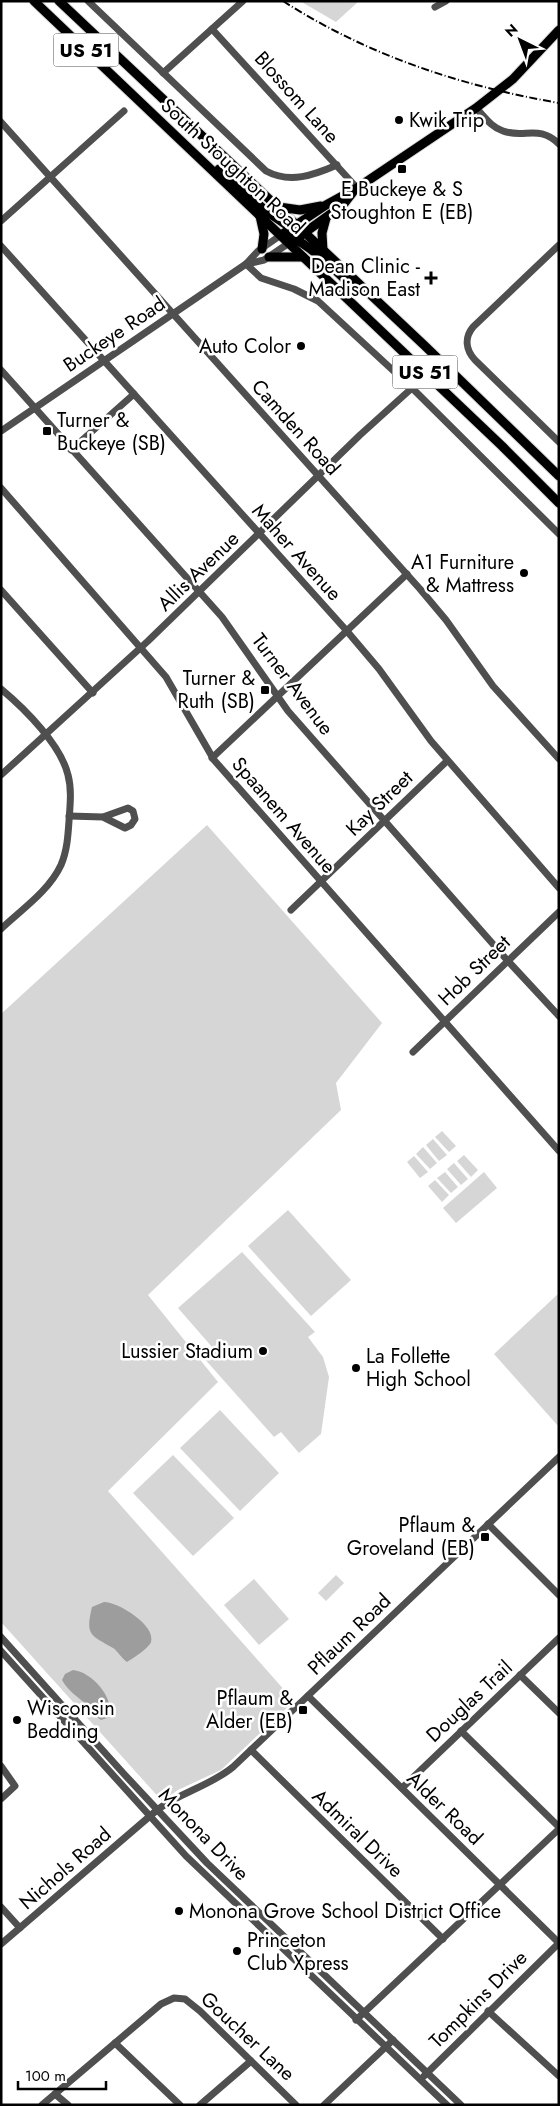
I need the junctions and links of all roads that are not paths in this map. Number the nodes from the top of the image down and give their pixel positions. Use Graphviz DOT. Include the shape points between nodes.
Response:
graph roads {
  1 [pos="34,1"];
  2 [pos="59,1"];
  3 [pos="88,1"];
  4 [pos="243,1"];
  5 [pos="446,1"];
  6 [pos="435,7"];
  7 [pos="212,29"];
  8 [pos="559,30"];
  9 [pos="163,73"];
  10 [pos="476,108"];
  11 [pos="124,111"];
  12 [pos="1,122"];
  13 [pos="175,135"];
  14 [pos="559,144"];
  15 [pos="337,165"];
  16 [pos="51,177"];
  17 [pos="357,188"];
  18 [pos="326,205"];
  19 [pos="279,207"];
  20 [pos="260,216"];
  21 [pos="326,218"];
  22 [pos="1,221"];
  23 [pos="294,227"];
  24 [pos="304,233"];
  25 [pos="281,235"];
  26 [pos="292,241"];
  27 [pos="559,245"];
  28 [pos="1,246"];
  29 [pos="262,249"];
  30 [pos="323,250"];
  31 [pos="270,257"];
  32 [pos="303,257"];
  33 [pos="246,264"];
  34 [pos="173,313"];
  35 [pos="425,346"];
  36 [pos="104,361"];
  37 [pos="1,370"];
  38 [pos="412,388"];
  39 [pos="134,394"];
  40 [pos="35,408"];
  41 [pos="1,431"];
  42 [pos="559,442"];
  43 [pos="71,450"];
  44 [pos="559,476"];
  45 [pos="319,477"];
  46 [pos="1,488"];
  47 [pos="559,503"];
  48 [pos="559,534"];
  49 [pos="259,535"];
  50 [pos="407,574"];
  51 [pos="1,590"];
  52 [pos="199,593"];
  53 [pos="346,630"];
  54 [pos="140,648"];
  55 [pos="1,689"];
  56 [pos="93,693"];
  57 [pos="277,697"];
  58 [pos="45,735"];
  59 [pos="212,758"];
  60 [pos="559,760"];
  61 [pos="447,761"];
  62 [pos="1,775"];
  63 [pos="69,816"];
  64 [pos="103,817"];
  65 [pos="385,821"];
  66 [pos="320,881"];
  67 [pos="559,888"];
  68 [pos="291,910"];
  69 [pos="559,912"];
  70 [pos="1,929"];
  71 [pos="507,960"];
  72 [pos="559,1016"];
  73 [pos="444,1021"];
  74 [pos="413,1052"];
  75 [pos="559,1151"];
  76 [pos="559,1457"];
  77 [pos="488,1524"];
  78 [pos="559,1595"];
  79 [pos="1,1637"];
  80 [pos="559,1638"];
  81 [pos="1,1651"];
  82 [pos="520,1675"];
  83 [pos="308,1696"];
  84 [pos="559,1713"];
  85 [pos="461,1731"];
  86 [pos="251,1750"];
  87 [pos="1,1766"];
  88 [pos="402,1788"];
  89 [pos="1,1799"];
  90 [pos="157,1810"];
  91 [pos="149,1817"];
  92 [pos="559,1828"];
  93 [pos="500,1884"];
  94 [pos="1,1907"];
  95 [pos="20,1928"];
  96 [pos="443,1939"];
  97 [pos="1,1944"];
  98 [pos="558,1946"];
  99 [pos="488,2011"];
  100 [pos="365,2012"];
  101 [pos="356,2020"];
  102 [pos="392,2040"];
  103 [pos="115,2043"];
  104 [pos="385,2047"];
  105 [pos="251,2061"];
  106 [pos="427,2073"];
  107 [pos="559,2076"];
  108 [pos="420,2079"];
  109 [pos="55,2094"];
  110 [pos="42,2105"];
  111 [pos="68,2105"];
  112 [pos="180,2105"];
  113 [pos="200,2105"];
  114 [pos="296,2105"];
  115 [pos="324,2105"];
  116 [pos="447,2105"];
  117 [pos="461,2105"];
  1 -- 13 [label="main road, South Stoughton Road / US 51"];
  2 -- 19 [label="main road, South Stoughton Road / US 51"];
  3 -- 9 [label="street"];
  4 -- 7 [label="street"];
  5 -- 6 [label="street"];
  7 -- 9 [label="street"];
  7 -- 15 [label="street, Blossom Lane"];
  8 -- 10 [label="main road" via="513,79"];
  9 -- 15 [label="street" via="274,176 297,178"];
  10 -- 14 [label="street" via="501,130 543,133"];
  10 -- 17 [label="main road"];
  11 -- 16 [label="street"];
  12 -- 16 [label="street, Camden Road"];
  13 -- 20 [label="main road, South Stoughton Road / US 51"];
  13 -- 23 [label="main road" via="266,211"];
  15 -- 17 [label="street, Blossom Lane"];
  16 -- 22 [label="street"];
  16 -- 34 [label="street, Camden Road"];
  17 -- 18 [label="main road"];
  17 -- 21 [label="main road"];
  18 -- 19 [label="main road" via="300,210"];
  18 -- 23 [label="main road"];
  19 -- 23 [label="main road, South Stoughton Road / US 51"];
  20 -- 25 [label="main road, South Stoughton Road / US 51"];
  20 -- 29 [label="main road" via="264,234"];
  21 -- 24 [label="main road"];
  21 -- 30 [label="main road"];
  23 -- 24 [label="main road, South Stoughton Road / US 51"];
  23 -- 25 [label="main road"];
  24 -- 26 [label="main road"];
  24 -- 30 [label="main road, South Stoughton Road / US 51"];
  25 -- 26 [label="main road, South Stoughton Road / US 51"];
  25 -- 29 [label="street, Buckeye Road"];
  26 -- 31 [label="street, Buckeye Road"];
  26 -- 32 [label="main road, South Stoughton Road / US 51"];
  26 -- 35 [label="main road" via="327,263 408,337"];
  27 -- 42 [label="street" via="473,327 467,343 470,355"];
  28 -- 36 [label="street, Maher Avenue"];
  29 -- 33 [label="street, Buckeye Road"];
  30 -- 35 [label="main road, South Stoughton Road / US 51"];
  31 -- 32 [label="main road"];
  31 -- 33 [label="street, Buckeye Road"];
  32 -- 47 [label="main road, South Stoughton Road / US 51"];
  33 -- 34 [label="street, Buckeye Road"];
  33 -- 38 [label="street" via="266,280 314,298"];
  34 -- 36 [label="street, Buckeye Road"];
  34 -- 45 [label="street, Camden Road"];
  35 -- 44 [label="main road, South Stoughton Road / US 51"];
  36 -- 39 [label="street, Maher Avenue"];
  36 -- 40 [label="street, Buckeye Road"];
  37 -- 40 [label="street, Turner Avenue"];
  38 -- 45 [label="street, Allis Avenue"];
  38 -- 48 [label="street"];
  39 -- 43 [label="street"];
  39 -- 49 [label="street, Maher Avenue"];
  40 -- 41 [label="street, Buckeye Road"];
  40 -- 43 [label="street, Turner Avenue"];
  43 -- 52 [label="street, Turner Avenue"];
  45 -- 49 [label="street, Allis Avenue"];
  45 -- 50 [label="street, Camden Road"];
  46 -- 54 [label="street, Spaanem Avenue"];
  49 -- 52 [label="street, Allis Avenue"];
  49 -- 53 [label="street, Maher Avenue"];
  50 -- 53 [label="street"];
  50 -- 60 [label="street, Camden Road" via="446,620 494,686"];
  51 -- 56 [label="street"];
  52 -- 54 [label="street, Allis Avenue"];
  52 -- 57 [label="street, Turner Avenue" via="237,637"];
  53 -- 57 [label="street"];
  53 -- 61 [label="street, Maher Avenue" via="380,669"];
  54 -- 56 [label="street, Allis Avenue"];
  54 -- 59 [label="street, Spaanem Avenue" via="166,677"];
  55 -- 58 [label="street"];
  56 -- 58 [label="street, Allis Avenue"];
  57 -- 59 [label="street"];
  57 -- 65 [label="street, Turner Avenue"];
  58 -- 62 [label="street, Allis Avenue"];
  58 -- 63 [label="street" via="54,745 68,773"];
  59 -- 66 [label="street, Spaanem Avenue"];
  61 -- 65 [label="street, Kay Street"];
  61 -- 67 [label="street, Maher Avenue"];
  63 -- 64 [label="street"];
  63 -- 70 [label="street" via="67,849 61,866 44,888"];
  65 -- 66 [label="street, Kay Street"];
  65 -- 71 [label="street, Turner Avenue"];
  66 -- 68 [label="street, Kay Street"];
  66 -- 73 [label="street, Spaanem Avenue"];
  69 -- 71 [label="street, Hob Street"];
  71 -- 72 [label="street, Turner Avenue"];
  71 -- 73 [label="street, Hob Street"];
  73 -- 74 [label="street, Hob Street"];
  73 -- 75 [label="street, Spaanem Avenue"];
  76 -- 77 [label="street, Pflaum Road"];
  77 -- 78 [label="street"];
  77 -- 83 [label="street, Pflaum Road"];
  79 -- 90 [label="street, Monona Drive"];
  80 -- 82 [label="street, Douglas Trail"];
  81 -- 91 [label="street, Monona Drive"];
  82 -- 84 [label="street"];
  82 -- 85 [label="street, Douglas Trail"];
  83 -- 86 [label="street, Pflaum Road"];
  83 -- 88 [label="street, Alder Road"];
  85 -- 88 [label="street, Douglas Trail"];
  85 -- 92 [label="street"];
  86 -- 90 [label="street, Pflaum Road" via="222,1776"];
  86 -- 96 [label="street, Admiral Drive"];
  87 -- 89 [label="street" via="15,1785"];
  88 -- 93 [label="street, Alder Road"];
  90 -- 91 [label="street, Pflaum Road"];
  90 -- 100 [label="street, Monona Drive" via="215,1871"];
  91 -- 95 [label="street, Nichols Road"];
  91 -- 101 [label="street, Monona Drive"];
  92 -- 93 [label="street"];
  93 -- 96 [label="street"];
  93 -- 98 [label="street, Alder Road"];
  94 -- 95 [label="street"];
  95 -- 97 [label="street, Nichols Road"];
  96 -- 100 [label="street"];
  98 -- 99 [label="street, Tompkins Drive"];
  99 -- 106 [label="street, Tompkins Drive"];
  99 -- 107 [label="street"];
  100 -- 101 [label="street"];
  100 -- 102 [label="street, Monona Drive"];
  101 -- 104 [label="street, Monona Drive"];
  102 -- 104 [label="street"];
  102 -- 106 [label="street, Monona Drive"];
  103 -- 105 [label="street, Goucher Lane" via="162,2004 174,1998 185,1999"];
  103 -- 109 [label="street"];
  103 -- 112 [label="street"];
  104 -- 108 [label="street, Monona Drive"];
  104 -- 115 [label="street"];
  105 -- 113 [label="street"];
  105 -- 114 [label="street, Goucher Lane"];
  106 -- 108 [label="street, Tompkins Drive"];
  106 -- 117 [label="street, Monona Drive"];
  108 -- 116 [label="street, Monona Drive"];
  109 -- 110 [label="street"];
  109 -- 111 [label="street"];
}
